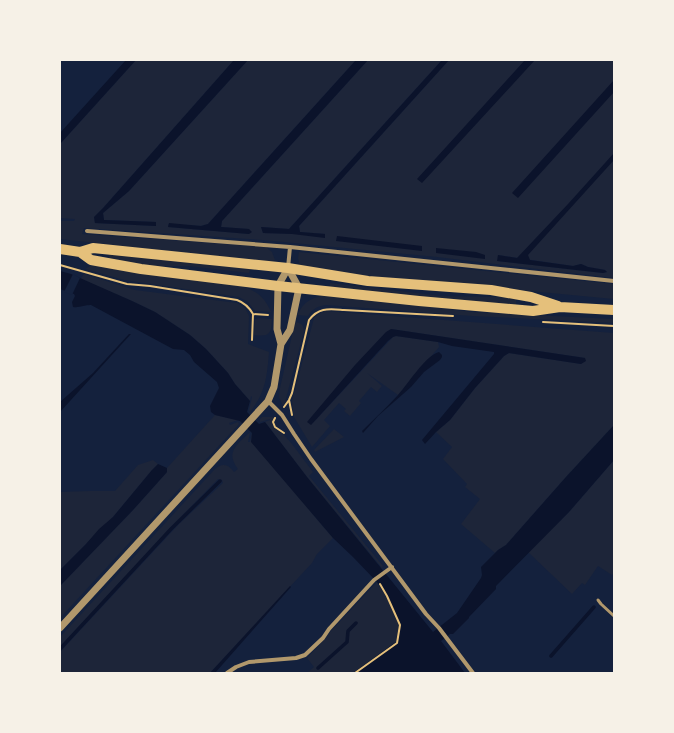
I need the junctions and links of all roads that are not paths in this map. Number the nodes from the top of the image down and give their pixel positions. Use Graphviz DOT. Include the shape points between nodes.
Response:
graph roads {
  1 [pos="87,231"];
  2 [pos="290,247"];
  3 [pos="60,249"];
  4 [pos="80,252"];
  5 [pos="288,268"];
  6 [pos="614,281"];
  7 [pos="278,286"];
  8 [pos="299,288"];
  9 [pos="560,307"];
  10 [pos="614,310"];
  11 [pos="281,344"];
  12 [pos="268,401"];
  13 [pos="392,567"];
  14 [pos="598,600"];
  15 [pos="614,616"];
  16 [pos="60,628"];
  17 [pos="227,673"];
  18 [pos="473,673"];
  1 -- 2 [label="street"];
  2 -- 5 [label="street"];
  2 -- 6 [label="street"];
  3 -- 4 [label="main road"];
  4 -- 5 [label="main road" via="92,248"];
  4 -- 7 [label="main road" via="91,260 141,269"];
  5 -- 7 [label="street"];
  5 -- 8 [label="street"];
  5 -- 9 [label="main road" via="368,281 491,290 531,296"];
  7 -- 8 [label="main road"];
  7 -- 11 [label="street" via="277,329"];
  8 -- 9 [label="main road" via="533,311"];
  8 -- 11 [label="street" via="290,330"];
  9 -- 10 [label="main road"];
  11 -- 12 [label="street" via="274,386"];
  12 -- 13 [label="street" via="282,415 311,459"];
  12 -- 16 [label="street"];
  13 -- 17 [label="street" via="374,580 305,655 249,662"];
  13 -- 18 [label="street"];
  14 -- 15 [label="lane"];
}
